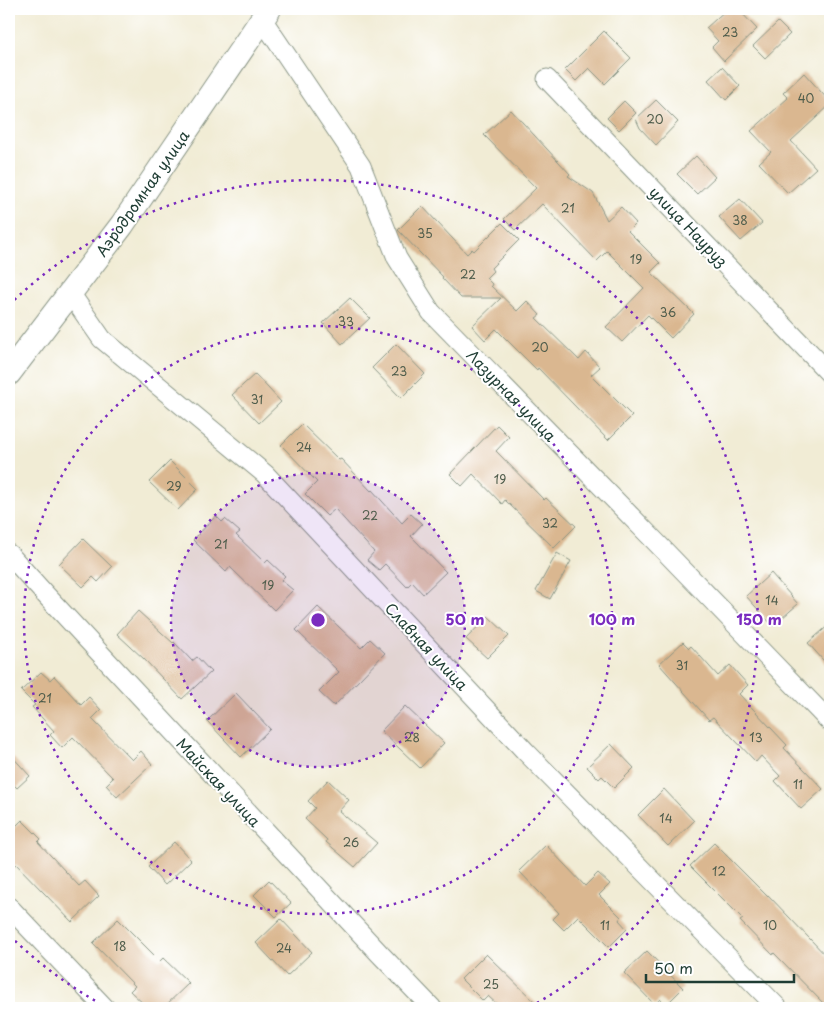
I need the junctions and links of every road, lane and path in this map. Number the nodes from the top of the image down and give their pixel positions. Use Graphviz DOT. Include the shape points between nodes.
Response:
graph roads {
  1 [pos="265,14"];
  2 [pos="547,79"];
  3 [pos="70,293"];
  4 [pos="9,373"];
  5 [pos="830,374"];
  6 [pos="9,554"];
  7 [pos="830,722"];
  8 [pos="9,907"];
  9 [pos="105,1008"];
  10 [pos="432,1008"];
  11 [pos="778,1008"];
  1 -- 3 [label="street, Аэродромная улица" via="122,225"];
  1 -- 7 [label="street, Лазурная улица" via="361,166 397,258 431,312"];
  2 -- 5 [label="street, улица Науруз"];
  3 -- 4 [label="street, Аэродромная улица"];
  3 -- 11 [label="street, Славная улица" via="102,339 265,474 526,752"];
  6 -- 10 [label="street, Майская улица"];
  8 -- 9 [label="street"];
}
